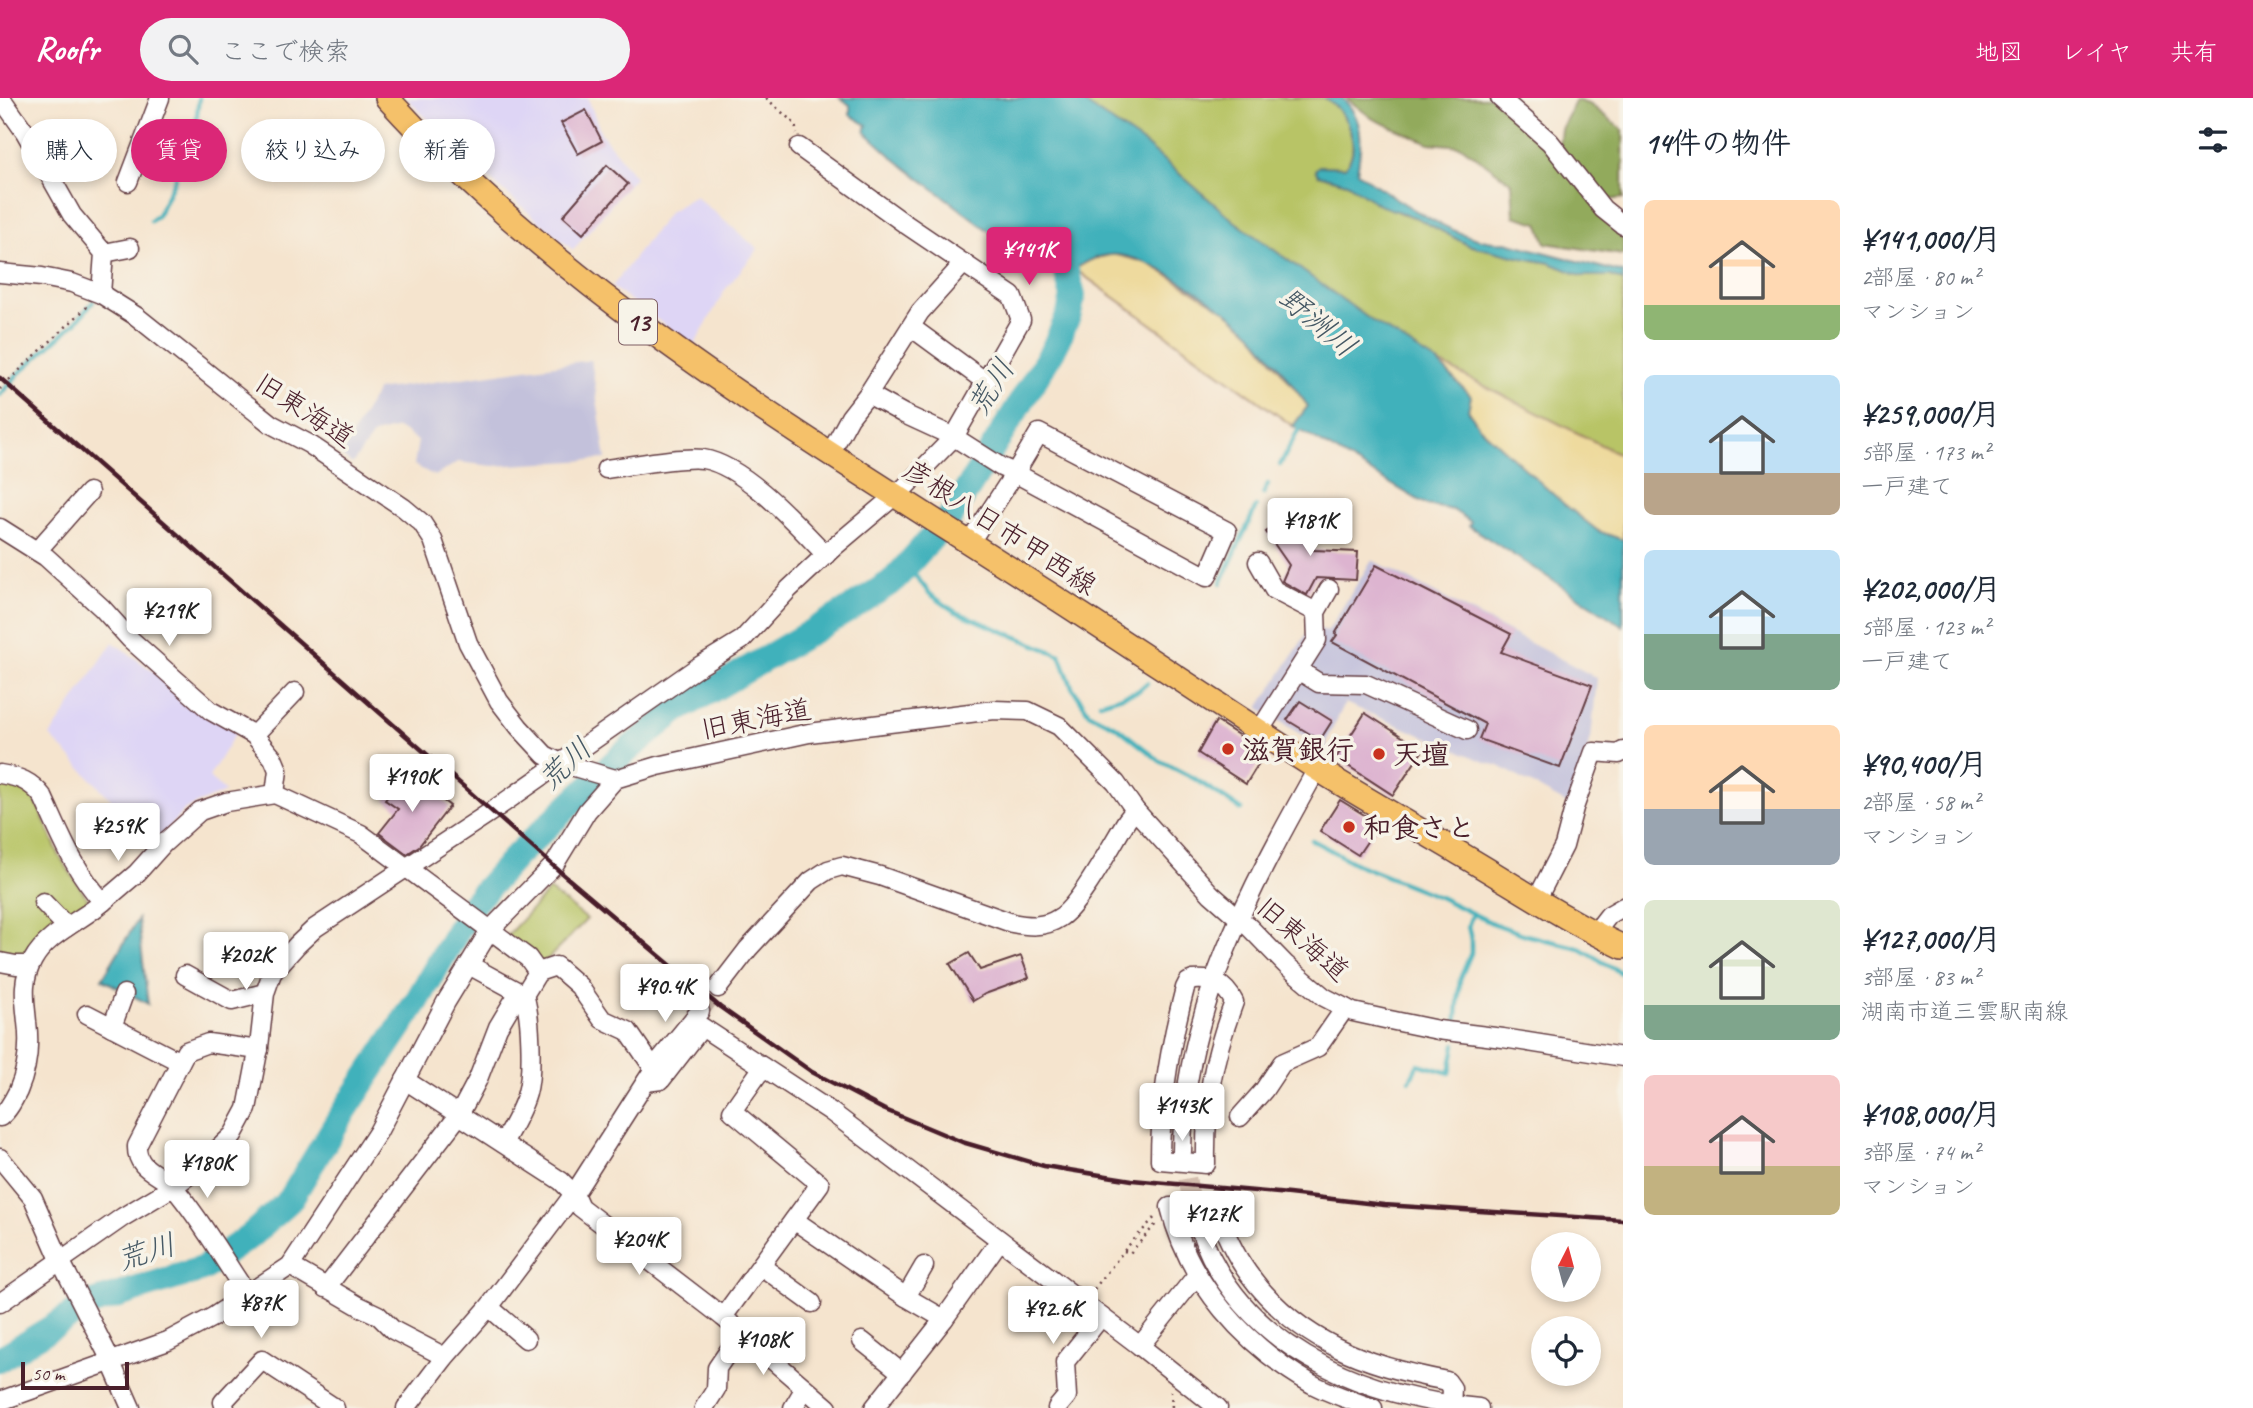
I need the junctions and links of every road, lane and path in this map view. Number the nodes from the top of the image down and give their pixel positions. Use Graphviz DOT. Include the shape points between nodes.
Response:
graph roads {
  1 [pos="1,98"];
  2 [pos="160,98"];
  3 [pos="387,98"];
  4 [pos="766,98"];
  5 [pos="1500,98"];
  6 [pos="799,147"];
  7 [pos="128,182"];
  8 [pos="1623,225"];
  9 [pos="130,248"];
  10 [pos="104,253"];
  11 [pos="964,263"];
  12 [pos="0,273"];
  13 [pos="101,294"];
  14 [pos="911,327"];
  15 [pos="9,380"];
  16 [pos="986,382"];
  17 [pos="868,394"];
  18 [pos="957,438"];
  19 [pos="830,454"];
  20 [pos="606,469"];
  21 [pos="1008,470"];
  22 [pos="89,492"];
  23 [pos="895,495"];
  24 [pos="0,528"];
  25 [pos="960,536"];
  26 [pos="37,551"];
  27 [pos="825,555"];
  28 [pos="1258,562"];
  29 [pos="1329,589"];
  30 [pos="1315,612"];
  31 [pos="1298,670"];
  32 [pos="295,692"];
  33 [pos="1260,730"];
  34 [pos="1468,730"];
  35 [pos="254,735"];
  36 [pos="1623,751"];
  37 [pos="564,764"];
  38 [pos="1318,769"];
  39 [pos="0,774"];
  40 [pos="615,779"];
  41 [pos="275,794"];
  42 [pos="1135,810"];
  43 [pos="404,867"];
  44 [pos="1536,901"];
  45 [pos="43,902"];
  46 [pos="103,902"];
  47 [pos="1623,907"];
  48 [pos="1238,918"];
  49 [pos="485,927"];
  50 [pos="67,928"];
  51 [pos="1595,933"];
  52 [pos="1623,947"];
  53 [pos="0,962"];
  54 [pos="30,965"];
  55 [pos="468,965"];
  56 [pos="538,972"];
  57 [pos="185,975"];
  58 [pos="1214,982"];
  59 [pos="718,988"];
  60 [pos="265,993"];
  61 [pos="124,994"];
  62 [pos="524,995"];
  63 [pos="1345,1008"];
  64 [pos="700,1011"];
  65 [pos="86,1014"];
  66 [pos="112,1027"];
  67 [pos="259,1050"];
  68 [pos="1623,1057"];
  69 [pos="180,1062"];
  70 [pos="763,1067"];
  71 [pos="650,1076"];
  72 [pos="405,1080"];
  73 [pos="459,1115"];
  74 [pos="0,1117"];
  75 [pos="1240,1118"];
  76 [pos="503,1143"];
  77 [pos="1182,1152"];
  78 [pos="0,1158"];
  79 [pos="173,1187"];
  80 [pos="574,1194"];
  81 [pos="1157,1215"];
  82 [pos="1164,1215"];
  83 [pos="1195,1218"];
  84 [pos="794,1220"];
  85 [pos="1000,1240"];
  86 [pos="1124,1251"];
  87 [pos="290,1266"];
  88 [pos="761,1266"];
  89 [pos="924,1266"];
  90 [pos="65,1270"];
  91 [pos="1197,1275"];
  92 [pos="327,1288"];
  93 [pos="247,1294"];
  94 [pos="906,1297"];
  95 [pos="0,1303"];
  96 [pos="812,1303"];
  97 [pos="1083,1303"];
  98 [pos="489,1307"];
  99 [pos="723,1317"];
  100 [pos="1101,1317"];
  101 [pos="944,1319"];
  102 [pos="741,1334"];
  103 [pos="526,1339"];
  104 [pos="863,1341"];
  105 [pos="1140,1346"];
  106 [pos="109,1356"];
  107 [pos="444,1357"];
  108 [pos="902,1373"];
  109 [pos="805,1388"];
  110 [pos="0,1401"];
  111 [pos="1452,1407"];
  112 [pos="131,1408"];
  113 [pos="225,1408"];
  114 [pos="334,1408"];
  115 [pos="406,1408"];
  116 [pos="704,1408"];
  117 [pos="793,1408"];
  118 [pos="828,1408"];
  119 [pos="874,1408"];
  120 [pos="1057,1408"];
  121 [pos="1218,1408"];
  122 [pos="1373,1408"];
  123 [pos="1479,1408"];
  1 -- 10 [label="street" via="72,215"];
  2 -- 7 [label="street"];
  3 -- 19 [label="main road, 彦根八日市甲西線 / 13" via="454,167 551,254 659,339"];
  4 -- 6 [label="path" via="796,124"];
  5 -- 8 [label="street" via="1549,142 1603,209"];
  6 -- 11 [label="street"];
  9 -- 10 [label="street"];
  10 -- 13 [label="street"];
  11 -- 14 [label="street"];
  11 -- 16 [label="street" via="1012,296 1021,320"];
  12 -- 13 [label="street, 旧東海道" via="72,283"];
  13 -- 15 [label="path"];
  13 -- 37 [label="street, 旧東海道" via="136,316 271,424 309,444 422,523 433,540 468,643 485,678 519,727 545,755"];
  14 -- 16 [label="street"];
  14 -- 17 [label="street"];
  16 -- 18 [label="street"];
  17 -- 18 [label="street"];
  17 -- 19 [label="street"];
  18 -- 21 [label="street"];
  18 -- 23 [label="street"];
  19 -- 23 [label="main road, 彦根八日市甲西線 / 13"];
  20 -- 27 [label="street" via="702,459 722,465 780,508"];
  21 -- 21 [label="street" via="1207,577 1227,531 1040,433"];
  21 -- 25 [label="street"];
  22 -- 26 [label="street"];
  23 -- 25 [label="main road, 彦根八日市甲西線 / 13"];
  23 -- 27 [label="street"];
  24 -- 26 [label="street"];
  25 -- 33 [label="main road, 彦根八日市甲西線 / 13"];
  26 -- 35 [label="street" via="211,711"];
  27 -- 37 [label="street" via="742,640"];
  28 -- 30 [label="street" via="1274,590"];
  29 -- 30 [label="street"];
  30 -- 31 [label="street" via="1317,640"];
  31 -- 33 [label="street"];
  31 -- 34 [label="street" via="1319,683 1366,684"];
  32 -- 35 [label="street"];
  33 -- 38 [label="main road, 彦根八日市甲西線 / 13"];
  35 -- 41 [label="street" via="278,770"];
  36 -- 44 [label="street" via="1594,752 1564,846"];
  37 -- 40 [label="street, 旧東海道"];
  37 -- 43 [label="street"];
  38 -- 44 [label="main road, 彦根八日市甲西線 / 13"];
  38 -- 48 [label="street"];
  39 -- 46 [label="street" via="26,780 36,788 71,860"];
  40 -- 42 [label="street, 旧東海道" via="809,733 994,710 1028,711 1059,726 1116,783"];
  40 -- 49 [label="street" via="587,811 554,865"];
  41 -- 43 [label="street" via="361,834"];
  41 -- 46 [label="street" via="200,811"];
  42 -- 48 [label="street, 旧東海道"];
  42 -- 59 [label="street" via="1079,897 1058,919 1031,926 1012,923 842,866 811,881"];
  43 -- 49 [label="street"];
  43 -- 60 [label="street" via="315,928 272,973"];
  44 -- 51 [label="main road, 彦根八日市甲西線 / 13"];
  45 -- 50 [label="street"];
  46 -- 50 [label="street"];
  47 -- 51 [label="street" via="1609,915"];
  48 -- 58 [label="street"];
  48 -- 63 [label="street, 旧東海道" via="1324,997"];
  49 -- 55 [label="street"];
  49 -- 56 [label="street" via="528,958"];
  50 -- 54 [label="street" via="44,945"];
  51 -- 52 [label="main road, 彦根八日市甲西線 / 13"];
  53 -- 54 [label="street"];
  54 -- 74 [label="street" via="24,984 25,1069 12,1103"];
  55 -- 62 [label="street"];
  55 -- 72 [label="street"];
  56 -- 62 [label="street"];
  56 -- 71 [label="street" via="556,966 579,986 603,1019 628,1031"];
  57 -- 60 [label="street" via="232,1001"];
  58 -- 58 [label="street" via="1228,990 1234,1002 1211,1076 1206,1164 1160,1160 1166,1072 1185,988 1193,980"];
  58 -- 77 [label="street" via="1190,1063"];
  60 -- 67 [label="street"];
  61 -- 66 [label="street"];
  62 -- 73 [label="street" via="513,1002 498,1027"];
  62 -- 76 [label="street" via="529,1009 527,1092"];
  63 -- 68 [label="street, 旧東海道" via="1438,1030"];
  63 -- 75 [label="street" via="1318,1047 1282,1063"];
  64 -- 71 [label="street"];
  65 -- 66 [label="street"];
  66 -- 69 [label="street"];
  67 -- 69 [label="street" via="208,1043 186,1051"];
  67 -- 79 [label="street" via="247,1109 233,1135"];
  69 -- 79 [label="street" via="137,1146 142,1164"];
  70 -- 71 [label="street" via="702,1027 662,1080"];
  70 -- 84 [label="street" via="732,1111 820,1184"];
  70 -- 85 [label="street" via="830,1111"];
  71 -- 80 [label="street"];
  72 -- 73 [label="street"];
  72 -- 87 [label="street" via="378,1132"];
  73 -- 76 [label="street"];
  73 -- 92 [label="street"];
  76 -- 80 [label="street"];
  78 -- 90 [label="street" via="33,1198"];
  79 -- 90 [label="street" via="123,1217"];
  79 -- 93 [label="street"];
  80 -- 98 [label="street"];
  80 -- 99 [label="street" via="580,1207"];
  81 -- 86 [label="path"];
  82 -- 86 [label="path" via="1130,1253"];
  83 -- 111 [label="street" via="1232,1289 1277,1337 1342,1376 1396,1395"];
  84 -- 88 [label="street"];
  84 -- 94 [label="street"];
  85 -- 97 [label="street"];
  85 -- 101 [label="street"];
  86 -- 97 [label="path"];
  87 -- 92 [label="street"];
  87 -- 93 [label="street"];
  88 -- 96 [label="street"];
  88 -- 99 [label="street"];
  89 -- 94 [label="street"];
  90 -- 95 [label="street"];
  90 -- 106 [label="street"];
  91 -- 105 [label="street"];
  91 -- 111 [label="street" via="1170,1207 1216,1210 1229,1242 1269,1300 1319,1339 1351,1355 1374,1365 1447,1381 1452,1388"];
  91 -- 122 [label="street" via="1253,1343 1277,1363 1314,1385"];
  92 -- 107 [label="street"];
  93 -- 106 [label="street" via="168,1341"];
  94 -- 101 [label="street"];
  97 -- 100 [label="street"];
  98 -- 103 [label="street"];
  98 -- 107 [label="street"];
  99 -- 102 [label="street"];
  100 -- 105 [label="street"];
  100 -- 120 [label="street" via="1065,1362 1067,1396"];
  101 -- 108 [label="street"];
  102 -- 109 [label="street"];
  102 -- 116 [label="street" via="717,1368 716,1389"];
  104 -- 108 [label="street"];
  105 -- 121 [label="street"];
  106 -- 110 [label="street"];
  106 -- 112 [label="street"];
  107 -- 115 [label="street"];
  108 -- 119 [label="street"];
  109 -- 117 [label="street"];
  109 -- 118 [label="street"];
  111 -- 123 [label="street"];
  113 -- 114 [label="street" via="223,1402 262,1360"];
}
